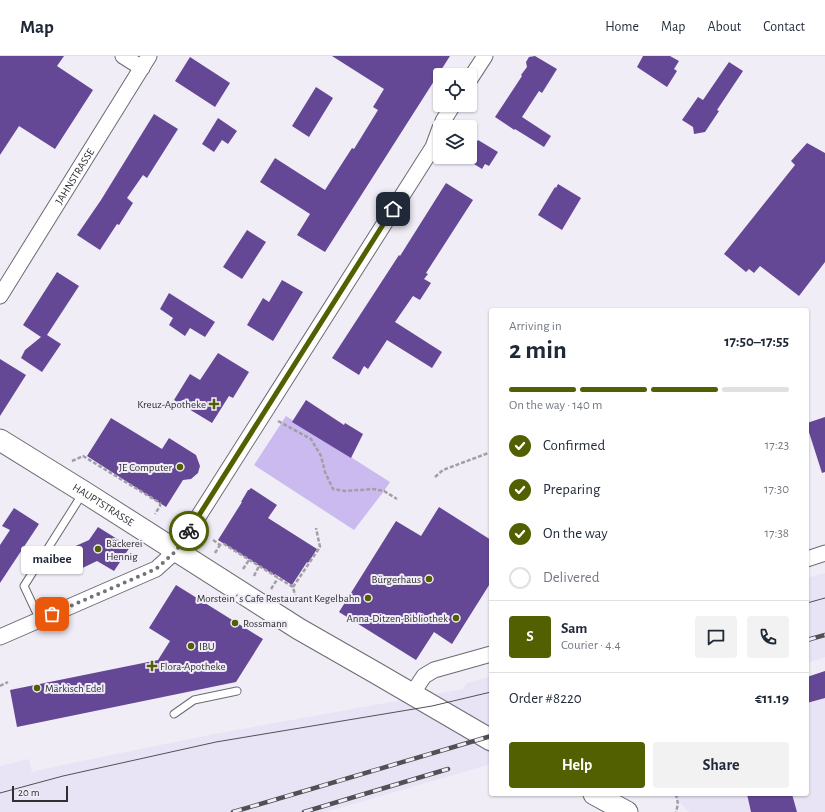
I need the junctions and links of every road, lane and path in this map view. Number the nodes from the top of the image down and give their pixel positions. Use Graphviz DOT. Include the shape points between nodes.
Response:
graph roads {
  1 [pos="123,56"];
  2 [pos="485,56"];
  3 [pos="146,62"];
  4 [pos="477,68"];
  5 [pos="433,144"];
  6 [pos="0,296"];
  7 [pos="265,411"];
  8 [pos="0,440"];
  9 [pos="489,453"];
  10 [pos="70,462"];
  11 [pos="435,478"];
  12 [pos="84,492"];
  13 [pos="397,499"];
  14 [pos="154,516"];
  15 [pos="316,528"];
  16 [pos="213,540"];
  17 [pos="220,545"];
  18 [pos="176,551"];
  19 [pos="825,553"];
  20 [pos="214,554"];
  21 [pos="809,558"];
  22 [pos="249,560"];
  23 [pos="259,566"];
  24 [pos="241,572"];
  25 [pos="252,578"];
  26 [pos="278,578"];
  27 [pos="294,587"];
  28 [pos="270,590"];
  29 [pos="298,606"];
  30 [pos="40,620"];
  31 [pos="0,637"];
  32 [pos="489,655"];
  33 [pos="8,682"];
  34 [pos="0,686"];
  35 [pos="237,691"];
  36 [pos="412,694"];
  37 [pos="174,714"];
  38 [pos="489,739"];
  39 [pos="676,796"];
  40 [pos="676,812"];
  1 -- 3 [label="street"];
  2 -- 4 [label="street"];
  3 -- 6 [label="street, JAHNSTRASSE"];
  5 -- 7 [label="street"];
  7 -- 13 [label="path" via="311,440 321,456 333,489 373,489 384,491"];
  7 -- 18 [label="street"];
  8 -- 12 [label="main road, HAUPTSTRASSE"];
  9 -- 11 [label="path" via="443,470"];
  10 -- 14 [label="path" via="83,456 160,504"];
  12 -- 18 [label="main road, HAUPTSTRASSE"];
  12 -- 30 [label="lane" via="24,586"];
  15 -- 27 [label="path" via="320,546"];
  16 -- 17 [label="path"];
  17 -- 20 [label="path"];
  17 -- 22 [label="path" via="224,544"];
  18 -- 30 [label="street" via="156,569"];
  18 -- 36 [label="main road, HAUPTSTRASSE" via="299,629"];
  19 -- 21 [label="street"];
  22 -- 23 [label="path"];
  22 -- 24 [label="path"];
  23 -- 25 [label="path"];
  23 -- 26 [label="path"];
  26 -- 27 [label="path"];
  26 -- 28 [label="path"];
  27 -- 29 [label="path"];
  30 -- 31 [label="street"];
  32 -- 36 [label="street" via="434,670 424,676"];
  33 -- 34 [label="path"];
  35 -- 37 [label="lane" via="194,700"];
  36 -- 38 [label="main road, HAUPTSTRASSE"];
  39 -- 40 [label="path"];
}
